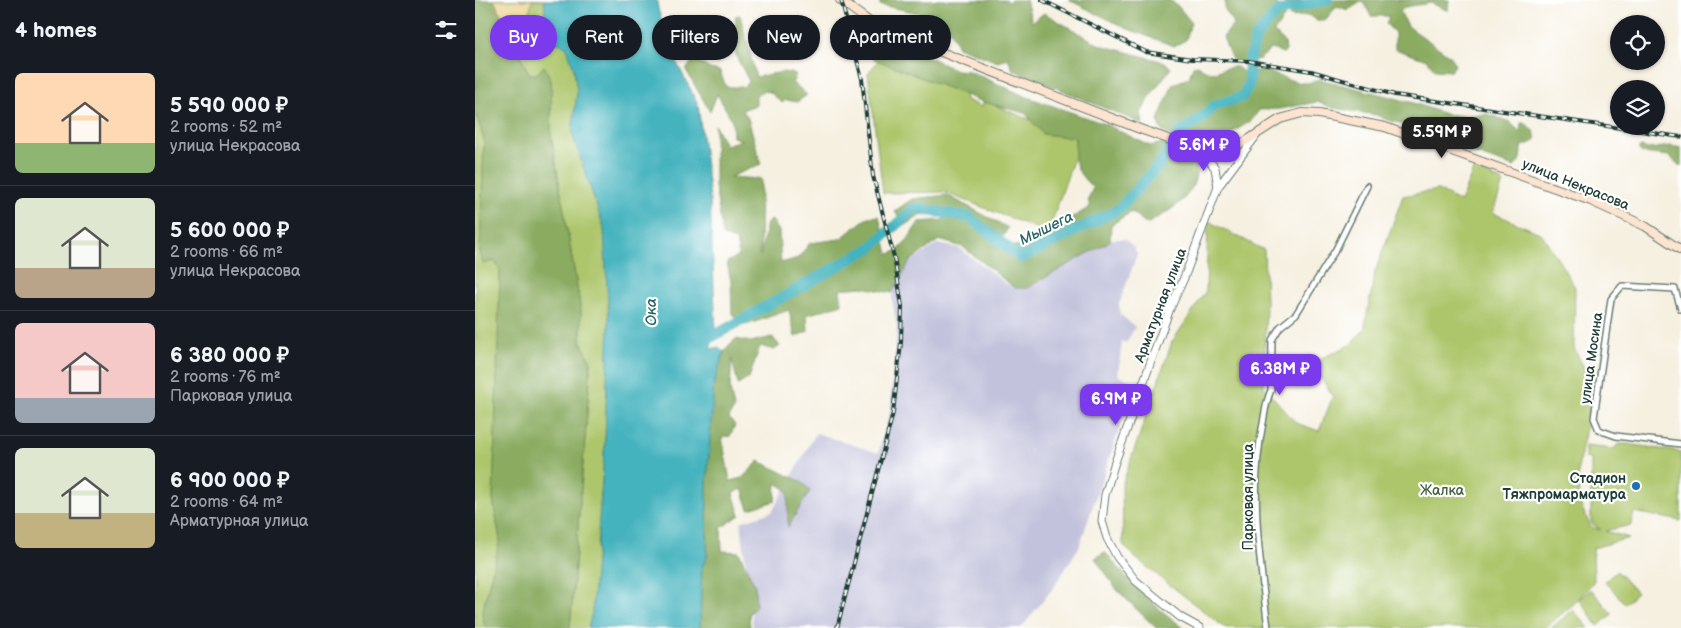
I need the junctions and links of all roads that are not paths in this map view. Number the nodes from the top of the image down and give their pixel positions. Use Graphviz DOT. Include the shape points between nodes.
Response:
graph roads {
  1 [pos="839,0"];
  2 [pos="1257,134"];
  3 [pos="1202,151"];
  4 [pos="1367,186"];
  5 [pos="1219,187"];
  6 [pos="1681,250"];
  7 [pos="1681,286"];
  8 [pos="1675,290"];
  9 [pos="1681,309"];
  10 [pos="1681,444"];
  11 [pos="1200,628"];
  12 [pos="1268,628"];
  1 -- 3 [label="main road, улица Некрасова" via="874,25"];
  2 -- 3 [label="main road, улица Некрасова" via="1229,148"];
  2 -- 5 [label="street, улица Некрасова"];
  2 -- 6 [label="main road, улица Некрасова" via="1280,119 1302,113 1385,127 1591,200 1645,226"];
  3 -- 5 [label="street" via="1215,168"];
  4 -- 12 [label="street, Парковая улица" via="1336,248 1296,314 1272,340 1271,390 1259,441 1257,483 1257,544"];
  5 -- 11 [label="street, Арматурная улица" via="1169,311 1113,466 1102,521 1117,557 1136,581 1180,617"];
  7 -- 8 [label="street"];
  8 -- 9 [label="street"];
  8 -- 10 [label="street, улица Мосина" via="1622,286 1611,298 1594,418 1599,430 1615,436"];
}
